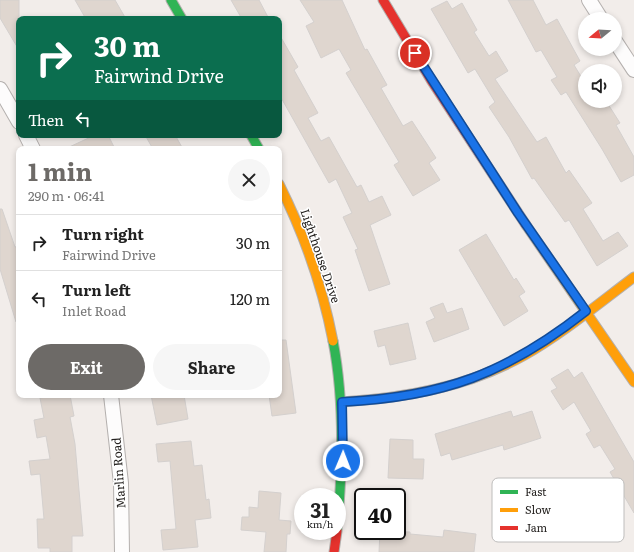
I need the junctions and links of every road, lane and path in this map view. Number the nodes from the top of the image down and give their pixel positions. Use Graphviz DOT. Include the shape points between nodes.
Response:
graph roads {
  1 [pos="171,0"];
  2 [pos="383,0"];
  3 [pos="589,0"];
  4 [pos="597,12"];
  5 [pos="180,16"];
  6 [pos="622,52"];
  7 [pos="634,70"];
  8 [pos="0,89"];
  9 [pos="16,117"];
  10 [pos="282,190"];
  11 [pos="634,277"];
  12 [pos="586,311"];
  13 [pos="634,382"];
  14 [pos="111,398"];
  15 [pos="342,402"];
  16 [pos="342,488"];
  17 [pos="336,540"];
  18 [pos="122,552"];
  19 [pos="334,552"];
  1 -- 5 [label="street"];
  2 -- 12 [label="street" via="431,80"];
  3 -- 4 [label="street"];
  6 -- 7 [label="street"];
  8 -- 9 [label="street"];
  10 -- 15 [label="street, Lighthouse Drive" via="302,232 317,273 329,316"];
  11 -- 12 [label="street"];
  12 -- 13 [label="street"];
  12 -- 15 [label="street" via="557,335 486,374 448,387 409,396"];
  14 -- 18 [label="street, Marlin Road" via="121,483"];
  15 -- 16 [label="street, Lighthouse Drive"];
  17 -- 19 [label="street, Lighthouse Drive"];
}
